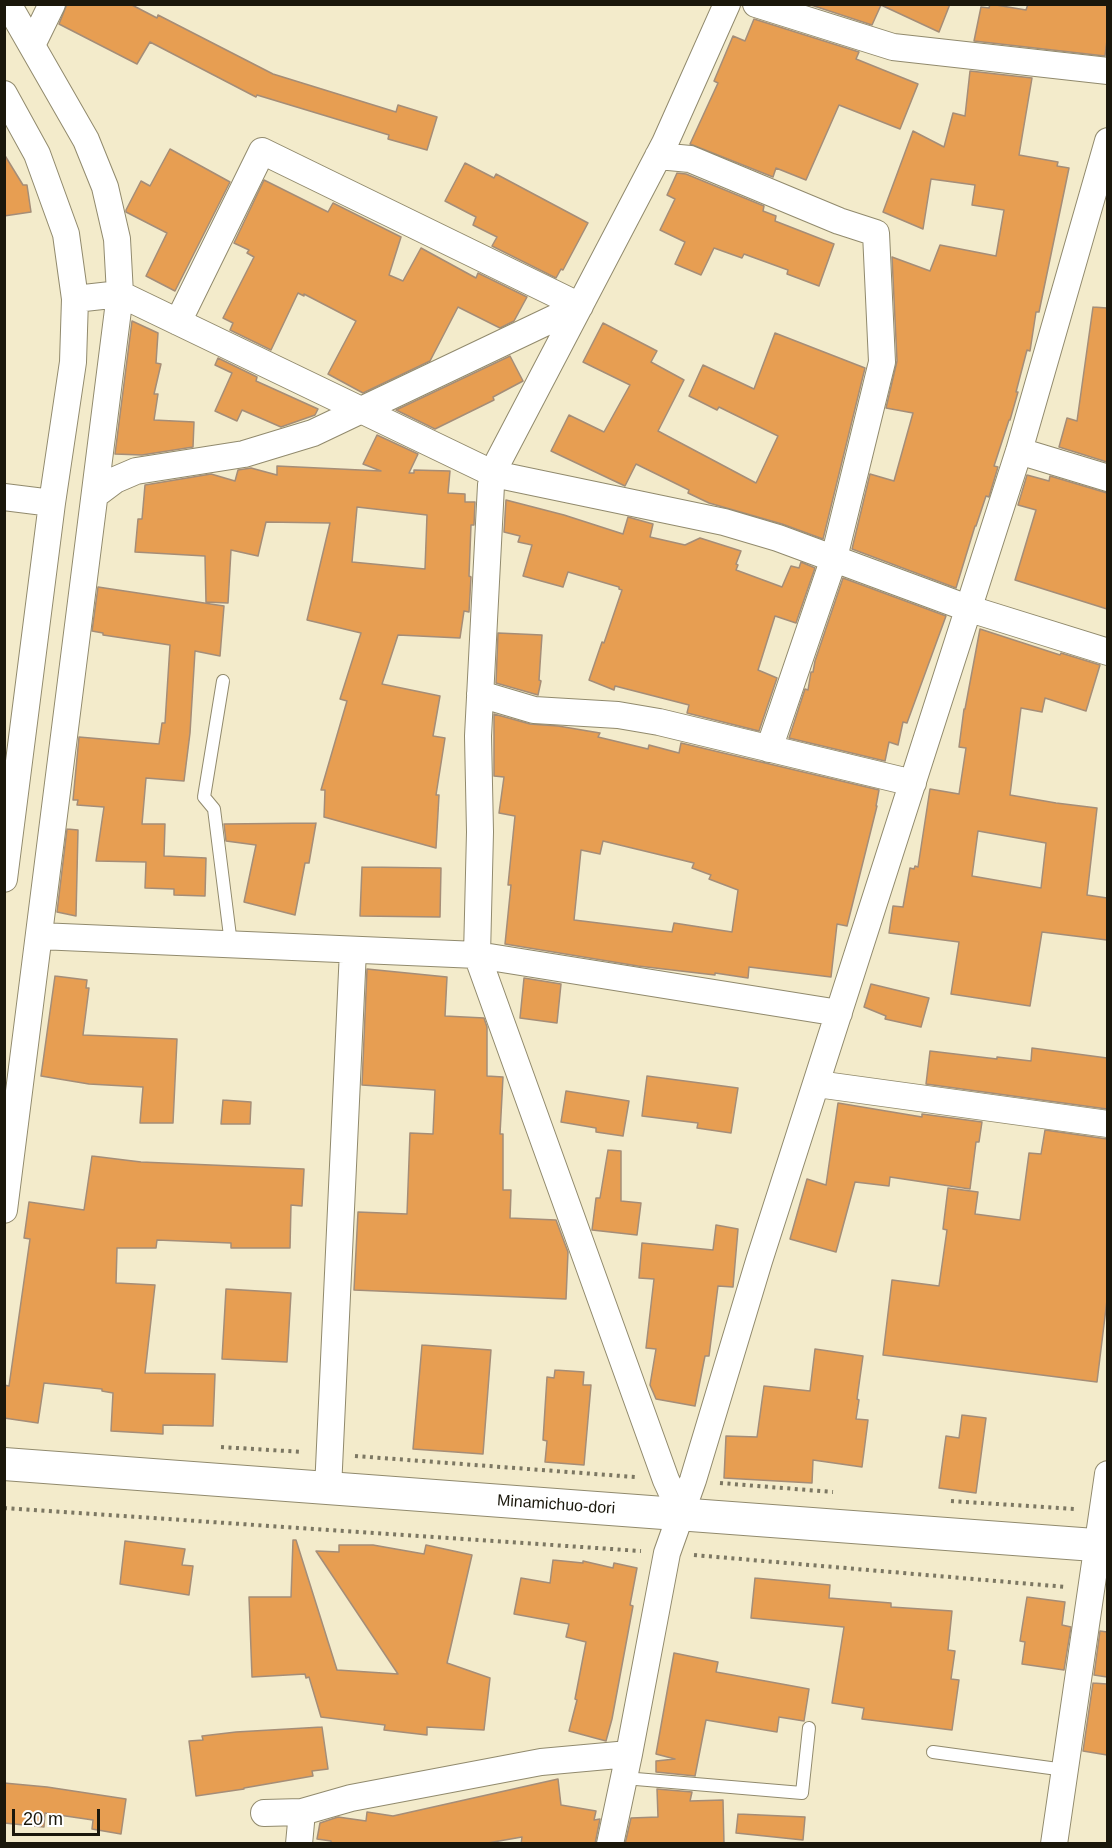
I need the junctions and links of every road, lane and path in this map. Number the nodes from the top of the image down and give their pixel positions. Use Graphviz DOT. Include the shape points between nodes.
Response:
graph roads {
  1 [pos="8,4"];
  2 [pos="52,4"];
  3 [pos="727,4"];
  4 [pos="756,4"];
  5 [pos="32,45"];
  6 [pos="1107,71"];
  7 [pos="4,94"];
  8 [pos="1107,141"];
  9 [pos="658,156"];
  10 [pos="120,294"];
  11 [pos="75,299"];
  12 [pos="580,306"];
  13 [pos="178,322"];
  14 [pos="361,410"];
  15 [pos="1019,452"];
  16 [pos="494,474"];
  17 [pos="1107,478"];
  18 [pos="95,495"];
  19 [pos="4,497"];
  20 [pos="52,503"];
  21 [pos="834,558"];
  22 [pos="970,609"];
  23 [pos="1107,652"];
  24 [pos="223,681"];
  25 [pos="480,694"];
  26 [pos="769,749"];
  27 [pos="913,783"];
  28 [pos="4,879"];
  29 [pos="39,936"];
  30 [pos="231,944"];
  31 [pos="352,950"];
  32 [pos="477,955"];
  33 [pos="839,1013"];
  34 [pos="817,1084"];
  35 [pos="1107,1124"];
  36 [pos="4,1210"];
  37 [pos="213,1446"];
  38 [pos="328,1454"];
  39 [pos="4,1464"];
  40 [pos="1107,1474"];
  41 [pos="666,1480"];
  42 [pos="693,1480"];
  43 [pos="328,1488"];
  44 [pos="840,1493"];
  45 [pos="943,1500"];
  46 [pos="4,1508"];
  47 [pos="1102,1510"];
  48 [pos="682,1515"];
  49 [pos="1103,1545"];
  50 [pos="667,1553"];
  51 [pos="1092,1590"];
  52 [pos="809,1728"];
  53 [pos="933,1752"];
  54 [pos="627,1766"];
  55 [pos="1065,1770"];
  56 [pos="302,1812"];
  57 [pos="264,1813"];
  58 [pos="299,1844"];
  59 [pos="610,1844"];
  60 [pos="1054,1844"];
  1 -- 5 [label="street"];
  2 -- 5 [label="street"];
  3 -- 9 [label="street"];
  4 -- 6 [label="street" via="893,47"];
  5 -- 10 [label="street" via="86,140 105,187 117,239"];
  7 -- 11 [label="street" via="37,154 66,234"];
  8 -- 15 [label="street"];
  9 -- 12 [label="street"];
  9 -- 21 [label="street" via="690,159 876,233 882,362"];
  10 -- 11 [label="street"];
  10 -- 13 [label="street"];
  10 -- 18 [label="street"];
  11 -- 20 [label="street" via="73,362"];
  12 -- 13 [label="street" via="262,152"];
  12 -- 14 [label="street"];
  12 -- 16 [label="street"];
  13 -- 14 [label="street"];
  14 -- 16 [label="street"];
  14 -- 18 [label="street" via="313,433 244,454 136,471"];
  15 -- 17 [label="street"];
  15 -- 22 [label="street"];
  16 -- 21 [label="street" via="724,522"];
  16 -- 25 [label="street" via="490,485"];
  18 -- 29 [label="street"];
  19 -- 20 [label="street"];
  20 -- 28 [label="street"];
  21 -- 22 [label="street"];
  21 -- 26 [label="street"];
  22 -- 23 [label="street"];
  22 -- 27 [label="street"];
  24 -- 30 [label="lane" via="204,797 214,809"];
  25 -- 26 [label="street" via="534,710 618,715 658,722"];
  25 -- 32 [label="street"];
  26 -- 27 [label="street"];
  27 -- 33 [label="street"];
  29 -- 30 [label="street"];
  29 -- 36 [label="street"];
  30 -- 31 [label="street"];
  31 -- 32 [label="street"];
  31 -- 38 [label="street"];
  32 -- 33 [label="street"];
  32 -- 41 [label="street"];
  33 -- 34 [label="street"];
  34 -- 35 [label="street"];
  34 -- 42 [label="street"];
  37 -- 38 [label="path"];
  38 -- 41 [label="path"];
  38 -- 43 [label="street"];
  39 -- 43 [label="street, Minamichuo-dori"];
  40 -- 47 [label="street"];
  41 -- 48 [label="street"];
  42 -- 44 [label="path"];
  42 -- 48 [label="street"];
  43 -- 48 [label="street, Minamichuo-dori"];
  45 -- 47 [label="path"];
  46 -- 50 [label="path"];
  47 -- 49 [label="street"];
  48 -- 49 [label="street, Minamichuo-dori"];
  48 -- 50 [label="street"];
  49 -- 51 [label="street"];
  50 -- 51 [label="path"];
  50 -- 54 [label="street"];
  51 -- 55 [label="street"];
  52 -- 54 [label="lane" via="802,1793"];
  53 -- 55 [label="lane"];
  54 -- 56 [label="street" via="542,1762 351,1798"];
  54 -- 59 [label="street"];
  55 -- 60 [label="street"];
  56 -- 57 [label="street"];
  56 -- 58 [label="street"];
}
